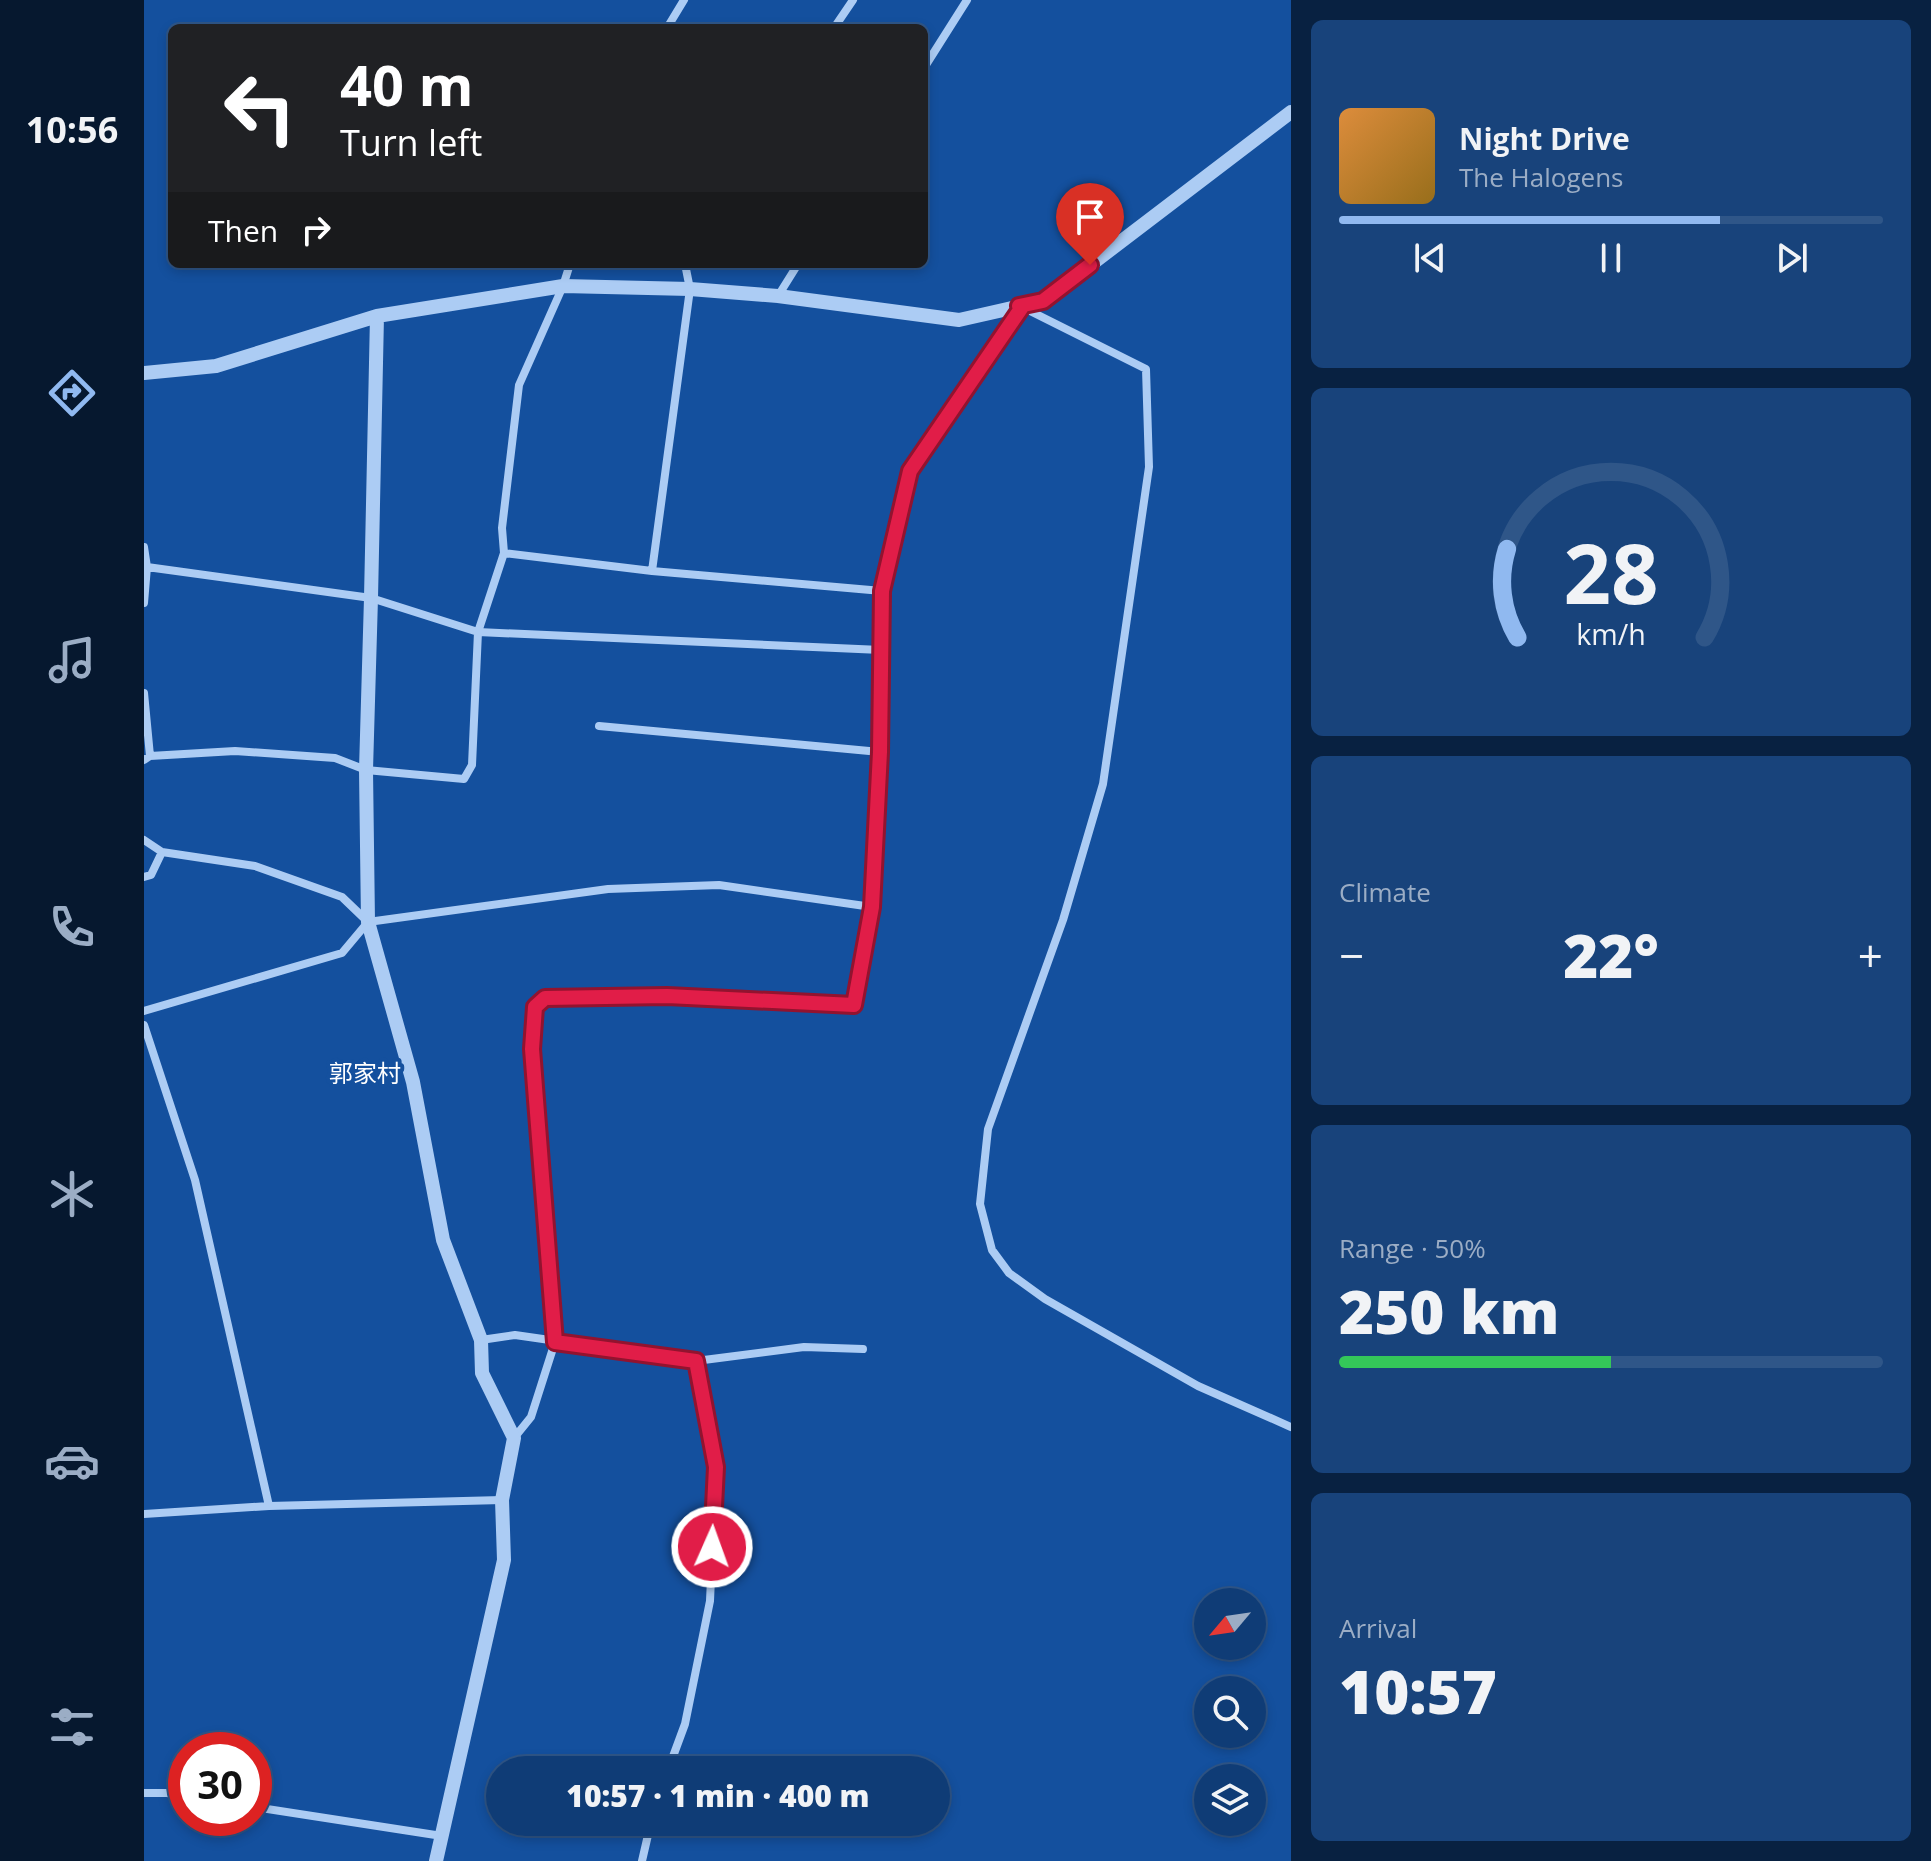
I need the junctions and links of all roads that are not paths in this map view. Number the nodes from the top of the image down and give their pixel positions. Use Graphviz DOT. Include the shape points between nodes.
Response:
graph roads {
  1 [pos="684,0"];
  2 [pos="853,0"];
  3 [pos="967,0"];
  4 [pos="669,24"];
  5 [pos="837,24"];
  6 [pos="928,62"];
  7 [pos="1291,112"];
  8 [pos="569,268"];
  9 [pos="686,268"];
  10 [pos="796,268"];
  11 [pos="563,286"];
  12 [pos="690,289"];
  13 [pos="778,296"];
  14 [pos="1021,307"];
  15 [pos="377,316"];
  16 [pos="144,373"];
  17 [pos="144,547"];
  18 [pos="504,553"];
  19 [pos="147,567"];
  20 [pos="652,571"];
  21 [pos="882,591"];
  22 [pos="371,598"];
  23 [pos="144,603"];
  24 [pos="478,632"];
  25 [pos="881,650"];
  26 [pos="144,693"];
  27 [pos="599,726"];
  28 [pos="880,752"];
  29 [pos="147,758"];
  30 [pos="366,770"];
  31 [pos="144,840"];
  32 [pos="162,852"];
  33 [pos="144,877"];
  34 [pos="872,907"];
  35 [pos="368,922"];
  36 [pos="144,1011"];
  37 [pos="144,1025"];
  38 [pos="481,1340"];
  39 [pos="555,1342"];
  40 [pos="863,1349"];
  41 [pos="696,1361"];
  42 [pos="1291,1427"];
  43 [pos="514,1438"];
  44 [pos="502,1500"];
  45 [pos="269,1506"];
  46 [pos="144,1514"];
  47 [pos="673,1756"];
  48 [pos="144,1793"];
  49 [pos="168,1793"];
  50 [pos="272,1810"];
  51 [pos="442,1836"];
  52 [pos="648,1836"];
  53 [pos="436,1861"];
  54 [pos="642,1861"];
  1 -- 4 [label="street"];
  2 -- 5 [label="street"];
  3 -- 6 [label="street"];
  7 -- 14 [label="street" via="1043,301"];
  8 -- 11 [label="street"];
  9 -- 12 [label="street"];
  10 -- 13 [label="street"];
  11 -- 12 [label="street"];
  11 -- 15 [label="street"];
  11 -- 18 [label="street" via="519,385 502,528"];
  12 -- 13 [label="street"];
  12 -- 20 [label="street"];
  13 -- 14 [label="street" via="959,320"];
  14 -- 21 [label="street" via="910,471"];
  14 -- 42 [label="street" via="1146,369 1149,467 1103,784 1063,920 988,1129 980,1204 992,1250 1009,1273 1045,1299 1198,1386"];
  15 -- 16 [label="street" via="216,366"];
  15 -- 22 [label="street"];
  17 -- 19 [label="street"];
  18 -- 20 [label="street"];
  18 -- 24 [label="street"];
  19 -- 22 [label="street"];
  19 -- 23 [label="street"];
  20 -- 21 [label="street"];
  21 -- 25 [label="street"];
  22 -- 24 [label="street"];
  22 -- 30 [label="street"];
  24 -- 25 [label="street"];
  24 -- 30 [label="street" via="472,765 464,779"];
  25 -- 28 [label="street"];
  26 -- 29 [label="street"];
  27 -- 28 [label="street"];
  28 -- 34 [label="street"];
  29 -- 30 [label="street" via="235,751 335,758"];
  30 -- 35 [label="street"];
  31 -- 32 [label="street"];
  32 -- 33 [label="street" via="151,875"];
  32 -- 35 [label="street" via="255,866 342,897"];
  34 -- 35 [label="street" via="719,885 608,889"];
  34 -- 39 [label="street" via="854,1005 667,996 545,998 535,1007 532,1049"];
  35 -- 36 [label="street" via="342,953"];
  35 -- 38 [label="street" via="413,1082 443,1240"];
  37 -- 45 [label="street" via="195,1180"];
  38 -- 39 [label="street" via="515,1335"];
  38 -- 43 [label="street" via="482,1373"];
  39 -- 41 [label="street"];
  39 -- 43 [label="street" via="531,1417"];
  40 -- 41 [label="street" via="804,1347"];
  41 -- 47 [label="street" via="716,1467 710,1601 685,1724"];
  43 -- 44 [label="street"];
  44 -- 45 [label="street"];
  44 -- 51 [label="street" via="504,1560"];
  45 -- 46 [label="street"];
  48 -- 49 [label="street"];
  50 -- 51 [label="street"];
  51 -- 53 [label="street"];
  52 -- 54 [label="street"];
}
